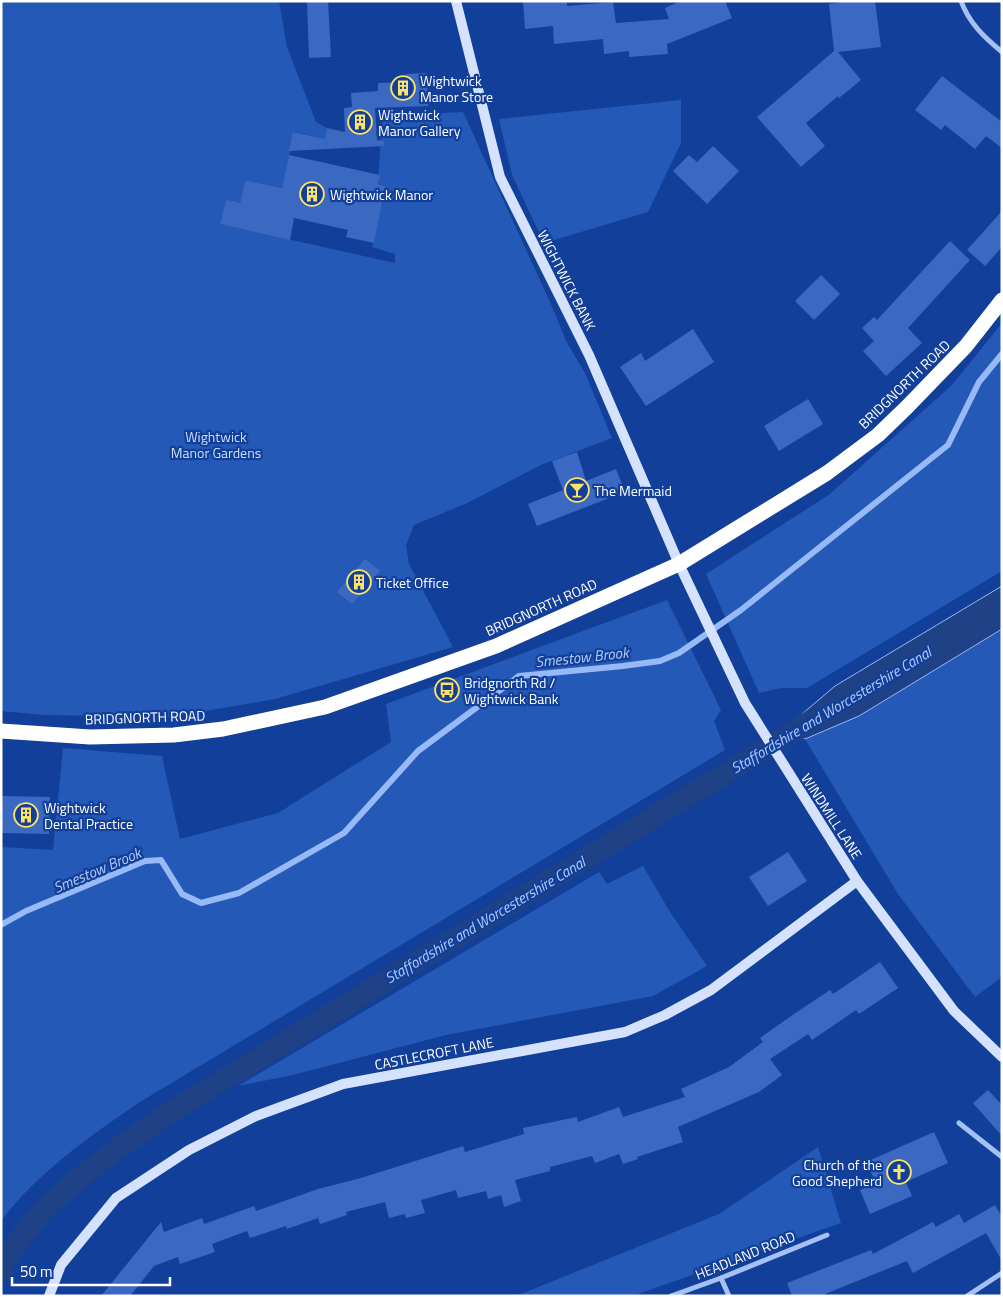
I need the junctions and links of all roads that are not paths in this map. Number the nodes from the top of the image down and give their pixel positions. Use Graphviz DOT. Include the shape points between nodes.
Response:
graph roads {
  1 [pos="456,1"];
  2 [pos="961,1"];
  3 [pos="1002,52"];
  4 [pos="1002,300"];
  5 [pos="679,564"];
  6 [pos="1,730"];
  7 [pos="858,881"];
  8 [pos="1002,1056"];
  9 [pos="959,1124"];
  10 [pos="1002,1157"];
  11 [pos="827,1235"];
  12 [pos="1002,1273"];
  13 [pos="721,1278"];
  14 [pos="49,1296"];
  15 [pos="671,1296"];
  16 [pos="729,1296"];
  17 [pos="967,1296"];
  1 -- 5 [label="street, WIGHTWICK BANK" via="500,177 589,354"];
  2 -- 3 [label="street" via="980,33"];
  4 -- 5 [label="highway, BRIDGNORTH ROAD" via="966,346 878,435 827,473"];
  5 -- 6 [label="highway, BRIDGNORTH ROAD" via="496,646 324,707 284,717 174,735 90,737"];
  5 -- 7 [label="street, WINDMILL LANE" via="745,703"];
  7 -- 8 [label="street, WINDMILL LANE" via="954,1011"];
  7 -- 14 [label="street, CASTLECROFT LANE" via="711,990 665,1016 625,1032 343,1084 256,1116 188,1150 116,1198 61,1265"];
  9 -- 10 [label="street"];
  11 -- 13 [label="street, HEADLAND ROAD"];
  12 -- 17 [label="street"];
  13 -- 15 [label="street, HEADLAND ROAD"];
  13 -- 16 [label="street"];
}
